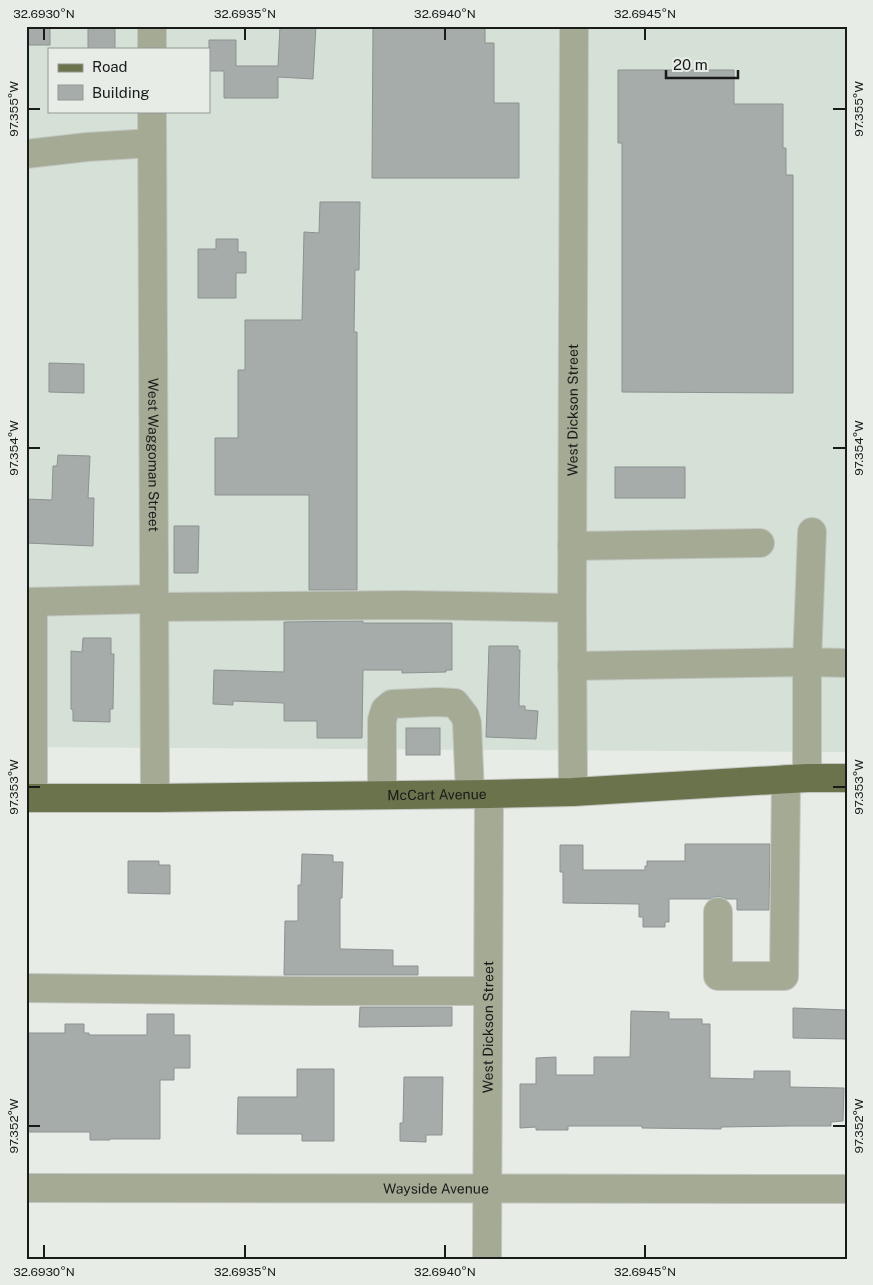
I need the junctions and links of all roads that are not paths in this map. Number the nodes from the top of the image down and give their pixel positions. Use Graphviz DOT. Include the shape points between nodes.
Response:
graph roads {
  1 [pos="152,26"];
  2 [pos="574,26"];
  3 [pos="152,48"];
  4 [pos="152,112"];
  5 [pos="152,143"];
  6 [pos="26,154"];
  7 [pos="812,532"];
  8 [pos="760,543"];
  9 [pos="572,546"];
  10 [pos="29,602"];
  11 [pos="154,603"];
  12 [pos="572,608"];
  13 [pos="807,662"];
  14 [pos="847,662"];
  15 [pos="572,666"];
  16 [pos="796,778"];
  17 [pos="847,778"];
  18 [pos="573,792"];
  19 [pos="479,794"];
  20 [pos="382,795"];
  21 [pos="30,798"];
  22 [pos="155,798"];
  23 [pos="718,912"];
  24 [pos="26,988"];
  25 [pos="488,991"];
  26 [pos="26,1188"];
  27 [pos="488,1188"];
  28 [pos="847,1189"];
  29 [pos="487,1259"];
  1 -- 3 [label="street"];
  2 -- 9 [label="street, West Dickson Street"];
  4 -- 5 [label="street, West Waggoman Street"];
  5 -- 6 [label="street"];
  5 -- 11 [label="street, West Waggoman Street"];
  7 -- 13 [label="street"];
  8 -- 9 [label="street"];
  9 -- 12 [label="street, West Dickson Street"];
  10 -- 11 [label="street"];
  10 -- 21 [label="street"];
  11 -- 12 [label="street"];
  11 -- 22 [label="street, West Waggoman Street"];
  12 -- 15 [label="street, West Dickson Street"];
  13 -- 14 [label="street"];
  13 -- 15 [label="street"];
  13 -- 16 [label="street"];
  15 -- 18 [label="street, West Dickson Street"];
  16 -- 17 [label="main road, McCart Avenue"];
  16 -- 18 [label="main road, McCart Avenue"];
  16 -- 23 [label="street" via="784,976 718,976"];
  18 -- 19 [label="main road, McCart Avenue"];
  19 -- 20 [label="main road, McCart Avenue"];
  19 -- 20 [label="street, West Dickson Street" via="465,716 456,703 437,702 392,704 385,710 382,720"];
  19 -- 25 [label="street, West Dickson Street"];
  20 -- 22 [label="main road, McCart Avenue"];
  21 -- 22 [label="main road, McCart Avenue"];
  24 -- 25 [label="street"];
  25 -- 27 [label="street, West Dickson Street"];
  26 -- 27 [label="street, Wayside Avenue"];
  27 -- 28 [label="street, Wayside Avenue"];
  27 -- 29 [label="street, West Dickson Street"];
}
